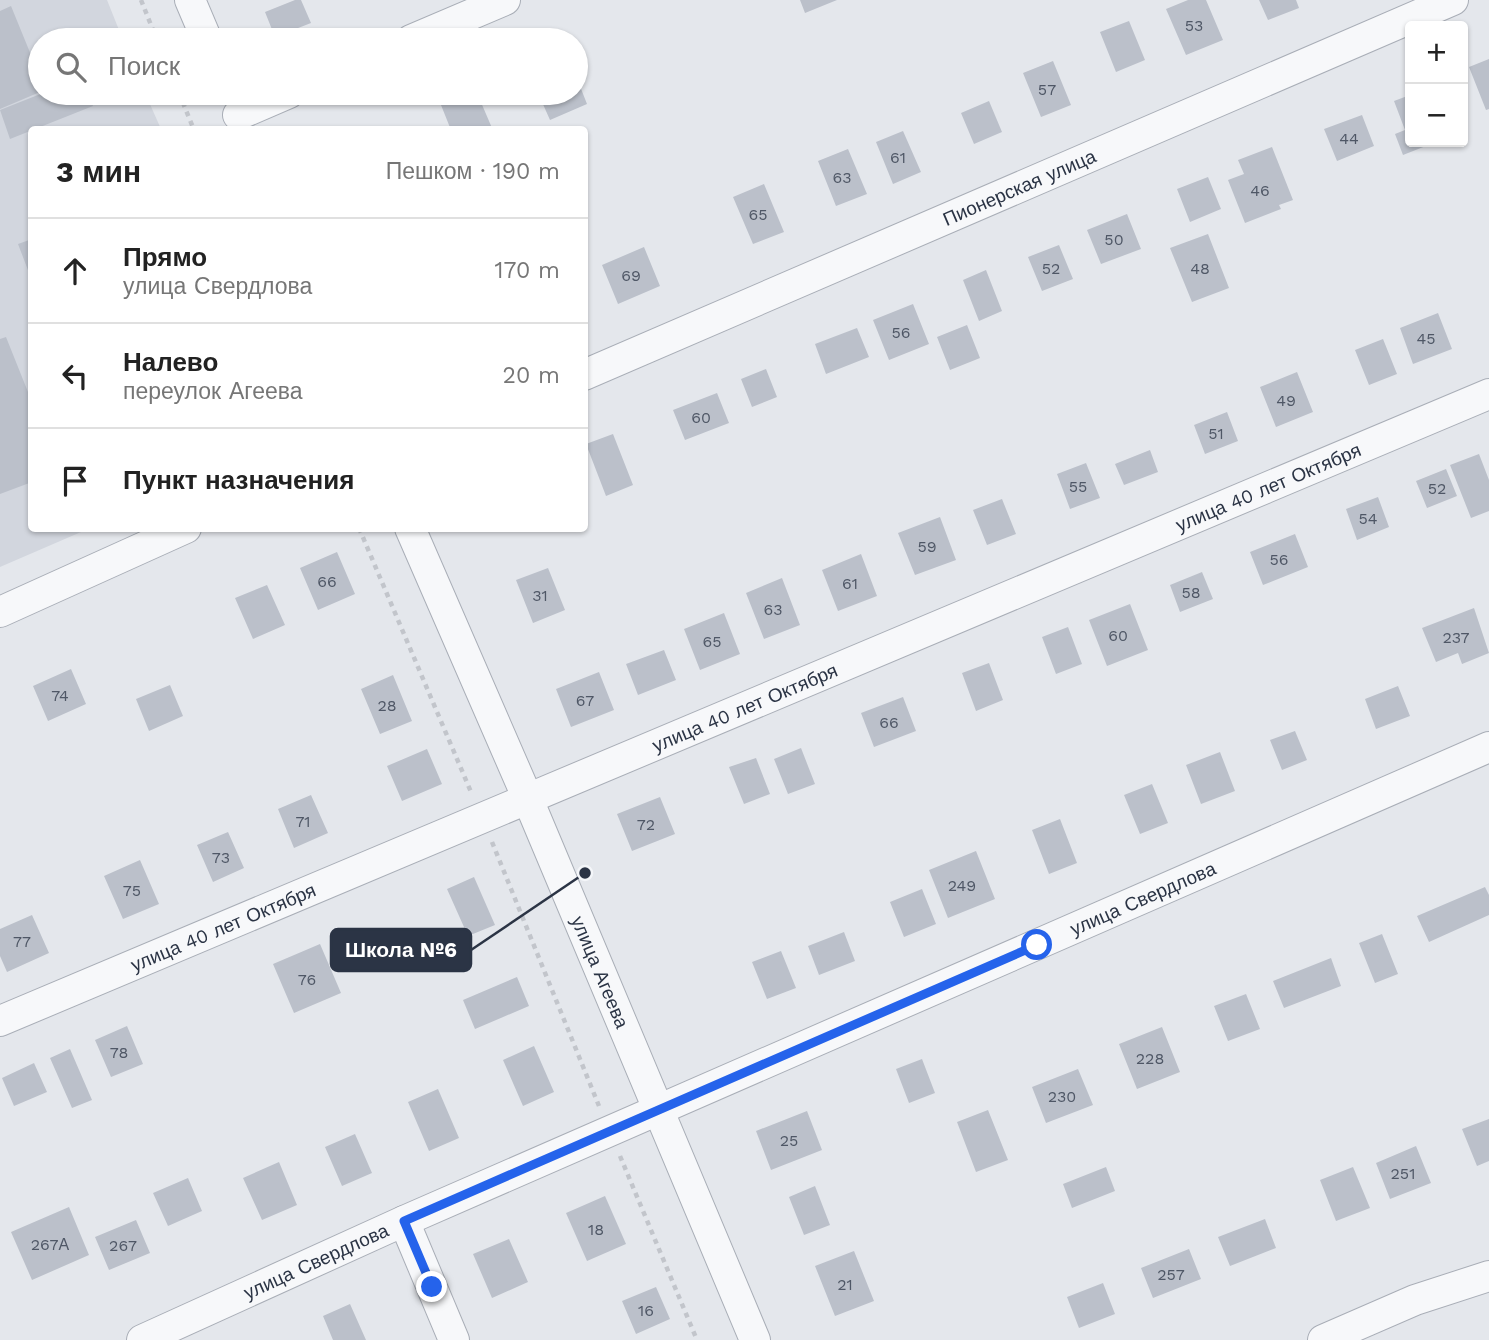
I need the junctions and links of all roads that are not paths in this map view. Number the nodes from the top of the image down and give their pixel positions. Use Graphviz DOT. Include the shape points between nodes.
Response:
graph roads {
  1 [pos="190,0"];
  2 [pos="505,0"];
  3 [pos="1453,0"];
  4 [pos="202,28"];
  5 [pos="439,28"];
  6 [pos="256,105"];
  7 [pos="237,112"];
  8 [pos="588,373"];
  9 [pos="1489,394"];
  10 [pos="177,532"];
  11 [pos="412,532"];
  12 [pos="0,612"];
  13 [pos="1489,747"];
  14 [pos="527,797"];
  15 [pos="0,1021"];
  16 [pos="660,1109"];
  17 [pos="404,1221"];
  18 [pos="1489,1276"];
  19 [pos="142,1340"];
  20 [pos="454,1340"];
  21 [pos="755,1340"];
  22 [pos="1323,1340"];
  1 -- 4 [label="street"];
  2 -- 5 [label="street"];
  3 -- 8 [label="street, Пионерская улица"];
  6 -- 7 [label="street"];
  9 -- 14 [label="street, улица 40 лет Октября"];
  10 -- 12 [label="street"];
  11 -- 14 [label="street, улица Агеева"];
  13 -- 16 [label="street, улица Свердлова"];
  14 -- 15 [label="street, улица 40 лет Октября"];
  14 -- 16 [label="street, улица Агеева"];
  16 -- 17 [label="street, улица Свердлова"];
  16 -- 21 [label="street, улица Агеева"];
  17 -- 19 [label="street, улица Свердлова"];
  17 -- 20 [label="street"];
  18 -- 22 [label="street" via="1415,1300"];
}
